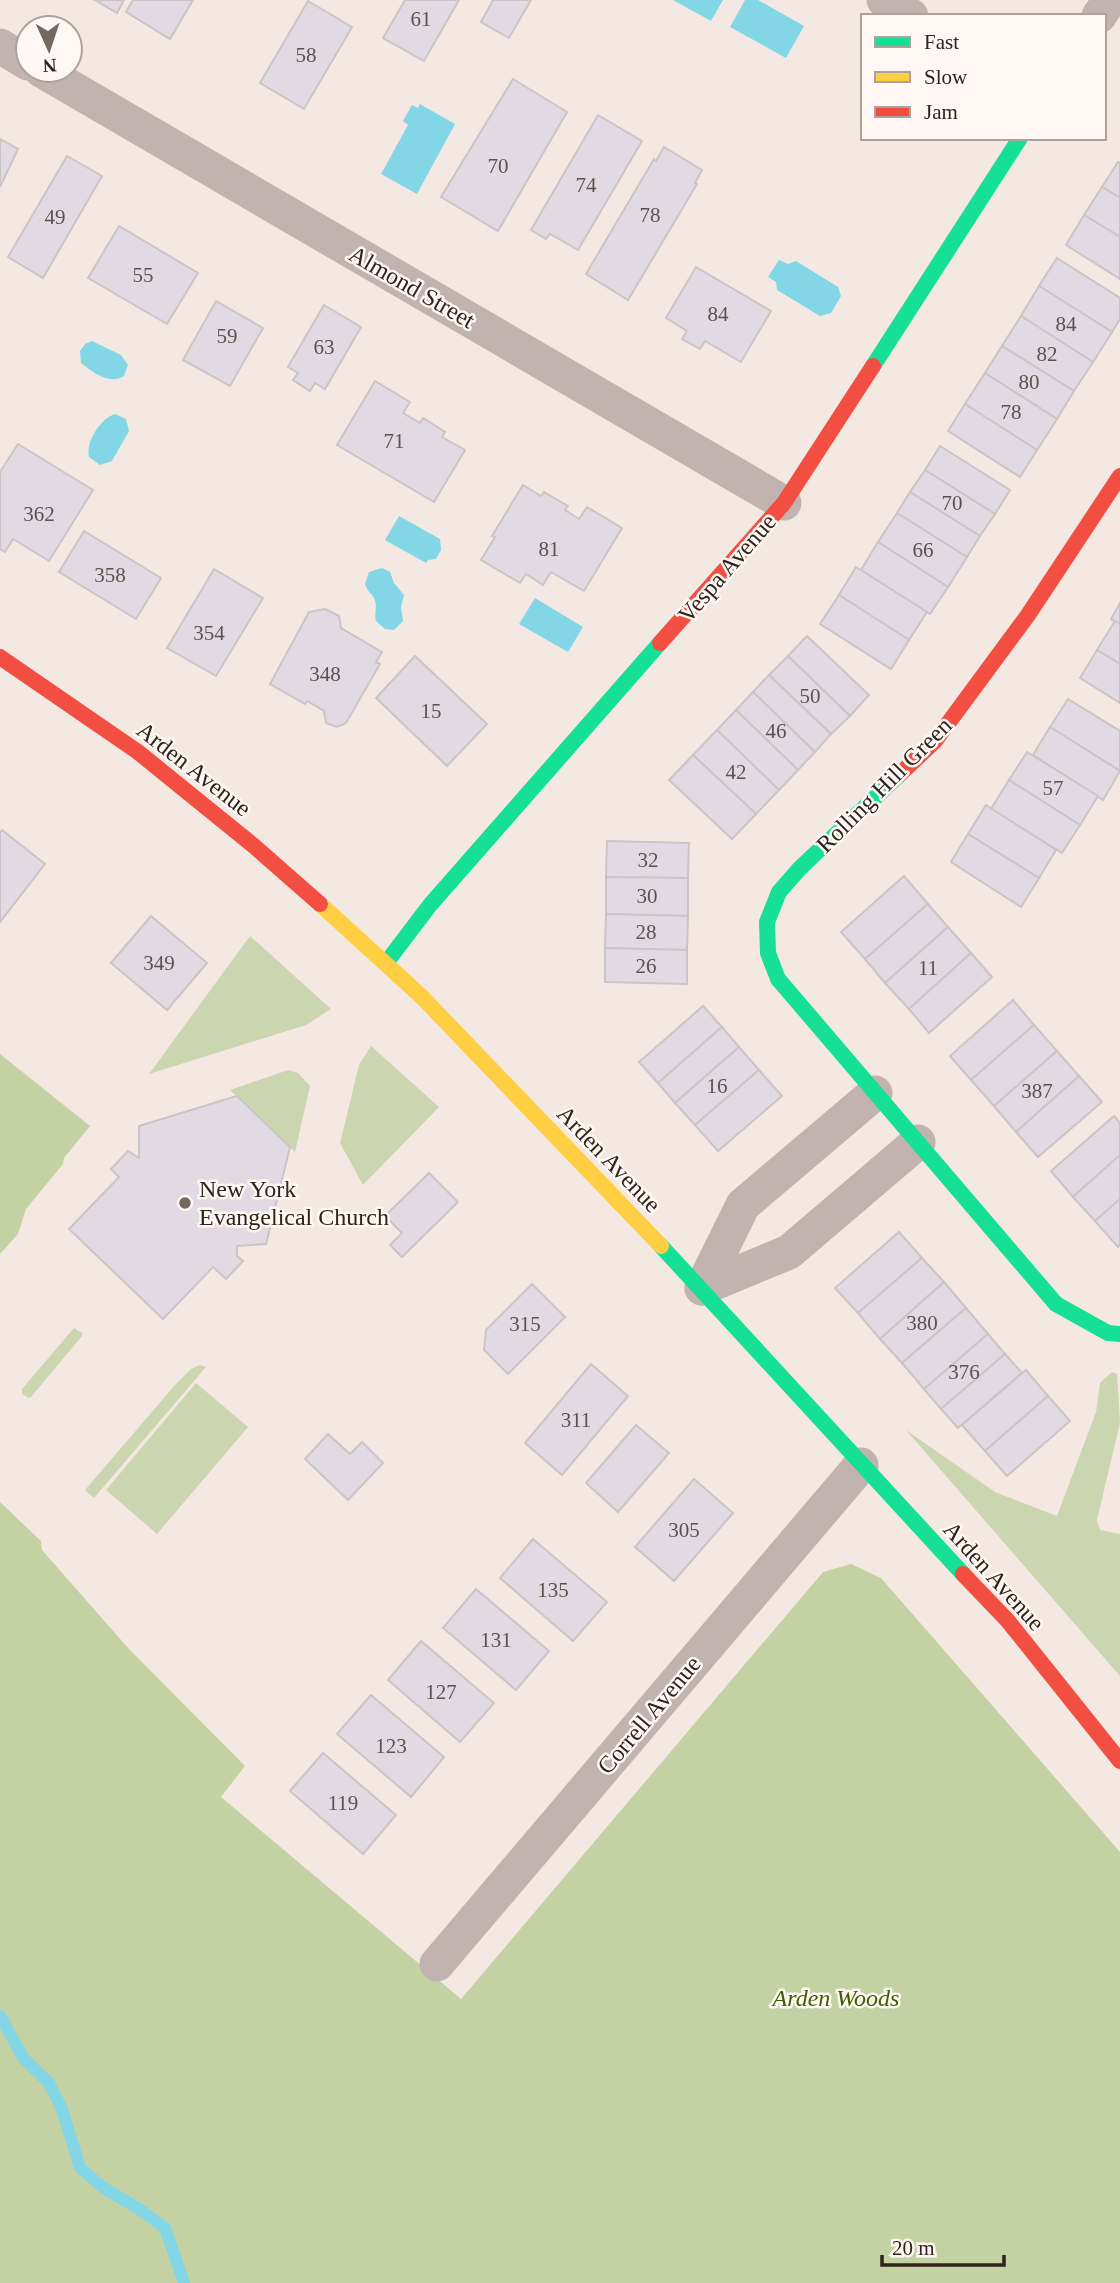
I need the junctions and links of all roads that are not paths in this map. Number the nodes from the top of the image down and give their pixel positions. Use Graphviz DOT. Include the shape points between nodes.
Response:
graph roads {
  1 [pos="884,0"];
  2 [pos="908,14"];
  3 [pos="64,84"];
  4 [pos="1019,140"];
  5 [pos="1120,476"];
  6 [pos="785,503"];
  7 [pos="0,657"];
  8 [pos="386,963"];
  9 [pos="875,1093"];
  10 [pos="918,1142"];
  11 [pos="702,1288"];
  12 [pos="1120,1334"];
  13 [pos="861,1465"];
  14 [pos="1120,1761"];
  15 [pos="437,1964"];
  1 -- 2 [label="street"];
  3 -- 6 [label="street, Almond Street"];
  4 -- 6 [label="street, Vespa Avenue"];
  5 -- 9 [label="street, Rolling Hill Green" via="1028,615 935,741 800,868 779,892 767,922 768,953 778,979"];
  6 -- 8 [label="street, Vespa Avenue" via="430,905"];
  7 -- 8 [label="street, Arden Avenue" via="138,752 254,846"];
  8 -- 11 [label="street, Arden Avenue"];
  9 -- 10 [label="street, Rolling Hill Green"];
  9 -- 11 [label="street" via="743,1205"];
  10 -- 11 [label="street" via="789,1252"];
  10 -- 12 [label="street, Rolling Hill Green" via="1056,1304 1108,1333"];
  11 -- 13 [label="street, Arden Avenue"];
  13 -- 14 [label="street, Arden Avenue" via="1008,1621"];
  13 -- 15 [label="street, Correll Avenue"];
}
